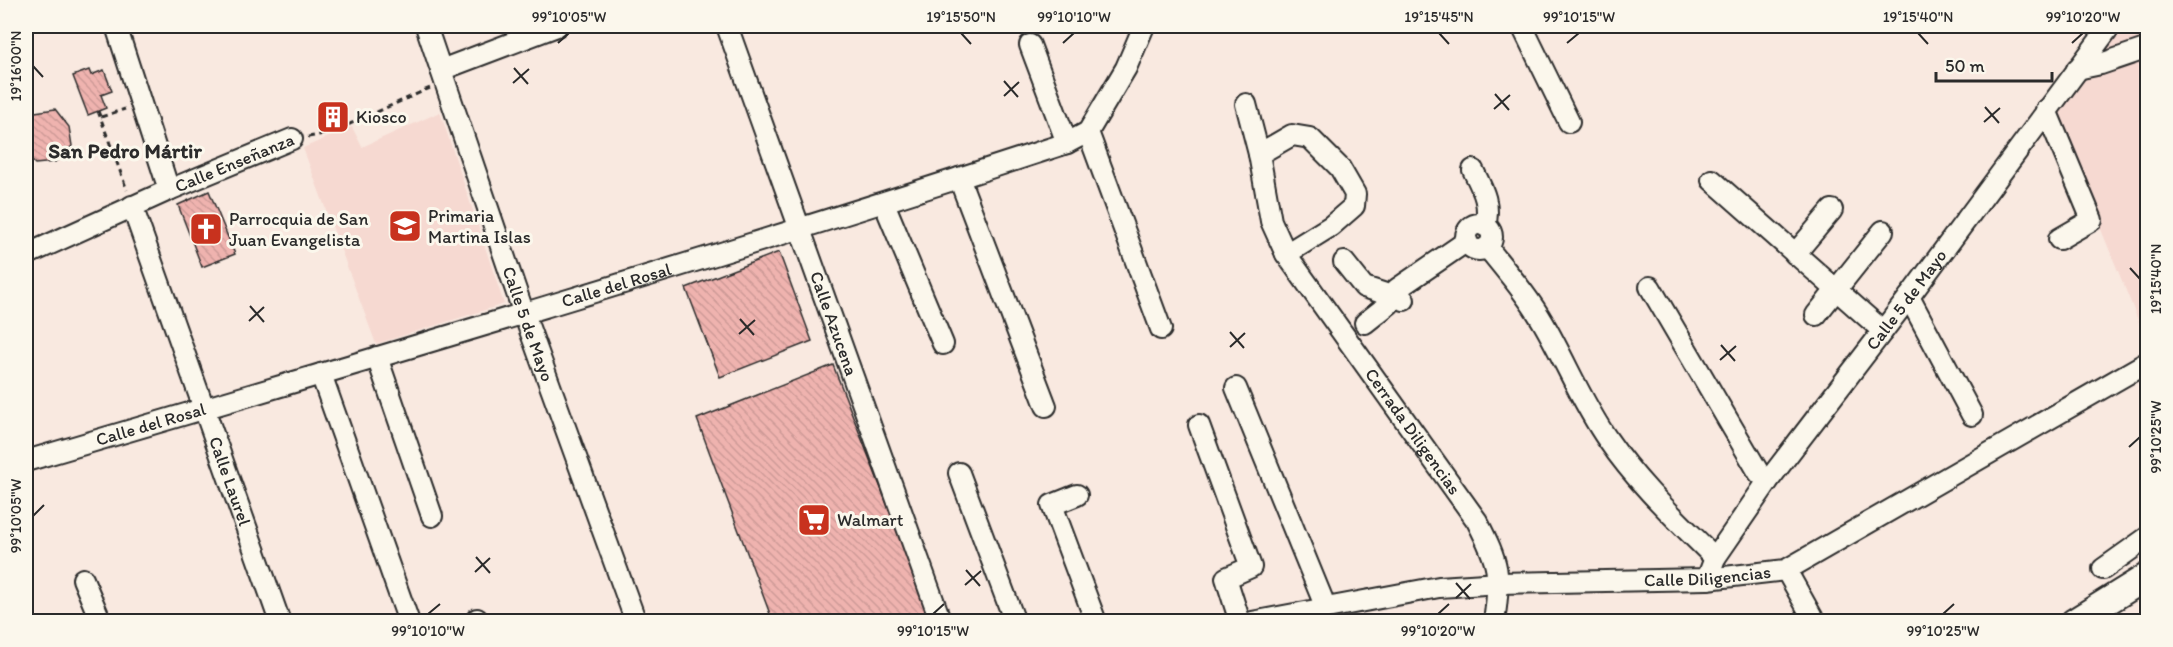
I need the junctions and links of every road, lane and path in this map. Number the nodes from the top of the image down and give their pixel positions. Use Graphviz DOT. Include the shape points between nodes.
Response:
graph roads {
  1 [pos="116,26"];
  2 [pos="426,26"];
  3 [pos="557,26"];
  4 [pos="727,26"];
  5 [pos="1144,26"];
  6 [pos="1522,26"];
  7 [pos="2110,26"];
  8 [pos="1030,45"];
  9 [pos="2148,48"];
  10 [pos="2077,69"];
  11 [pos="443,76"];
  12 [pos="1246,104"];
  13 [pos="133,107"];
  14 [pos="2046,110"];
  15 [pos="98,111"];
  16 [pos="100,117"];
  17 [pos="1569,122"];
  18 [pos="1088,132"];
  19 [pos="292,140"];
  20 [pos="1067,143"];
  21 [pos="1259,154"];
  22 [pos="1473,170"];
  23 [pos="959,178"];
  24 [pos="1712,180"];
  25 [pos="169,190"];
  26 [pos="884,203"];
  27 [pos="132,206"];
  28 [pos="1832,210"];
  29 [pos="800,229"];
  30 [pos="1883,231"];
  31 [pos="2060,239"];
  32 [pos="1476,245"];
  33 [pos="1286,254"];
  34 [pos="1796,254"];
  35 [pos="26,255"];
  36 [pos="1344,262"];
  37 [pos="1650,287"];
  38 [pos="1837,291"];
  39 [pos="1909,297"];
  40 [pos="1396,300"];
  41 [pos="524,314"];
  42 [pos="1816,315"];
  43 [pos="1365,323"];
  44 [pos="1161,329"];
  45 [pos="1883,331"];
  46 [pos="943,344"];
  47 [pos="377,357"];
  48 [pos="2148,362"];
  49 [pos="321,374"];
  50 [pos="1236,388"];
  51 [pos="1046,406"];
  52 [pos="203,409"];
  53 [pos="1972,415"];
  54 [pos="1199,425"];
  55 [pos="26,462"];
  56 [pos="959,473"];
  57 [pos="1768,481"];
  58 [pos="1077,495"];
  59 [pos="432,516"];
  60 [pos="2148,537"];
  61 [pos="1715,558"];
  62 [pos="2103,569"];
  63 [pos="1786,570"];
  64 [pos="2148,576"];
  65 [pos="82,579"];
  66 [pos="1707,579"];
  67 [pos="1500,583"];
  68 [pos="1326,608"];
  69 [pos="102,621"];
  70 [pos="280,621"];
  71 [pos="409,621"];
  72 [pos="636,621"];
  73 [pos="941,621"];
  74 [pos="1015,621"];
  75 [pos="1096,621"];
  76 [pos="1240,621"];
  77 [pos="1252,621"];
  78 [pos="1494,621"];
  79 [pos="1815,621"];
  80 [pos="2074,621"];
  1 -- 25 [label="street"];
  2 -- 11 [label="street, Calle 5 de Mayo"];
  3 -- 11 [label="street"];
  4 -- 29 [label="street, Calle Azucena"];
  5 -- 18 [label="street" via="1126,68"];
  6 -- 17 [label="street"];
  7 -- 10 [label="street, Calle 5 de Mayo"];
  8 -- 20 [label="street"];
  9 -- 10 [label="street"];
  10 -- 14 [label="street, Calle 5 de Mayo"];
  11 -- 19 [label="path, Calle Enseñanza" via="330,133"];
  11 -- 41 [label="street, Calle 5 de Mayo"];
  12 -- 21 [label="street, Cerrada Diligencias"];
  13 -- 16 [label="path"];
  14 -- 31 [label="street" via="2092,220"];
  14 -- 39 [label="street, Calle 5 de Mayo"];
  15 -- 16 [label="path"];
  16 -- 27 [label="path"];
  18 -- 20 [label="street, Calle del Rosal"];
  18 -- 44 [label="street"];
  19 -- 25 [label="street, Calle Enseñanza"];
  20 -- 23 [label="street, Calle del Rosal"];
  21 -- 33 [label="street, Cerrada Diligencias" via="1270,221"];
  21 -- 33 [label="street" via="1292,135 1310,138 1340,168 1355,194 1354,206 1346,213"];
  22 -- 32 [label="street" via="1487,198 1489,213 1485,226 1471,227"];
  23 -- 26 [label="street, Calle del Rosal"];
  23 -- 51 [label="street"];
  24 -- 34 [label="street"];
  25 -- 27 [label="street, Calle Enseñanza"];
  26 -- 29 [label="street, Calle del Rosal"];
  26 -- 46 [label="street"];
  27 -- 35 [label="street, Calle Enseñanza"];
  27 -- 52 [label="street, Calle Laurel"];
  28 -- 34 [label="street"];
  29 -- 41 [label="street, Calle del Rosal"];
  29 -- 73 [label="street, Calle Azucena"];
  30 -- 38 [label="street"];
  32 -- 40 [label="street"];
  32 -- 61 [label="street" via="1525,294 1608,441 1642,485"];
  33 -- 67 [label="street, Cerrada Diligencias" via="1477,521 1496,557"];
  34 -- 38 [label="street"];
  36 -- 40 [label="street" via="1364,287"];
  37 -- 57 [label="street" via="1759,472"];
  38 -- 42 [label="street"];
  38 -- 45 [label="street"];
  39 -- 45 [label="street, Calle 5 de Mayo"];
  39 -- 53 [label="street"];
  40 -- 43 [label="street"];
  41 -- 47 [label="street, Calle del Rosal"];
  41 -- 72 [label="street, Calle 5 de Mayo"];
  45 -- 57 [label="street, Calle 5 de Mayo"];
  47 -- 49 [label="street, Calle del Rosal"];
  47 -- 59 [label="street"];
  48 -- 63 [label="street, Calle Diligencias"];
  49 -- 52 [label="street, Calle del Rosal"];
  49 -- 71 [label="street"];
  50 -- 68 [label="street"];
  52 -- 55 [label="street, Calle del Rosal"];
  52 -- 70 [label="street, Calle Laurel"];
  54 -- 76 [label="street" via="1251,567 1226,578"];
  56 -- 74 [label="street"];
  57 -- 61 [label="street, Calle 5 de Mayo"];
  58 -- 75 [label="street" via="1052,505"];
  60 -- 62 [label="street"];
  61 -- 66 [label="street, Calle 5 de Mayo"];
  63 -- 66 [label="street, Calle Diligencias"];
  63 -- 79 [label="street"];
  64 -- 80 [label="main road"];
  65 -- 69 [label="street"];
  66 -- 67 [label="street, Calle Diligencias"];
  67 -- 68 [label="street, Calle Diligencias" via="1438,587"];
  67 -- 78 [label="street, Cerrada Diligencias"];
  68 -- 77 [label="street, Calle Diligencias"];
}
